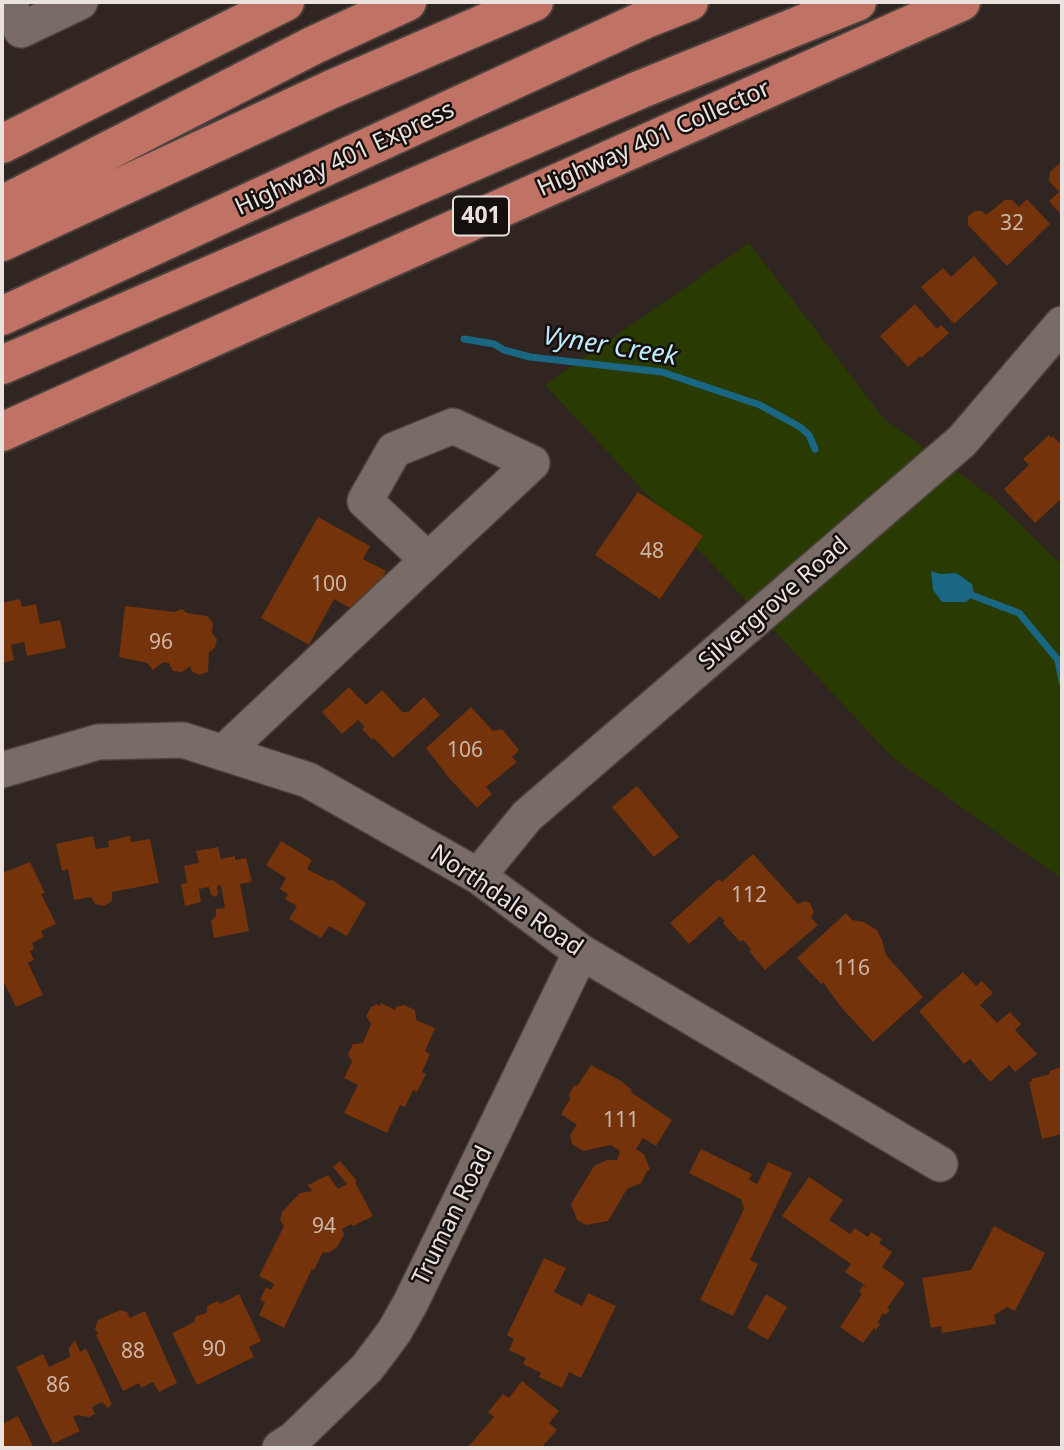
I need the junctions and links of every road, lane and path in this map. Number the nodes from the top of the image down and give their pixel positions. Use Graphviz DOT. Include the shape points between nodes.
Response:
graph roads {
  1 [pos="8,2"];
  2 [pos="80,2"];
  3 [pos="285,2"];
  4 [pos="407,2"];
  5 [pos="534,2"];
  6 [pos="689,2"];
  7 [pos="857,2"];
  8 [pos="961,2"];
  9 [pos="2,144"];
  10 [pos="2,205"];
  11 [pos="2,242"];
  12 [pos="2,316"];
  13 [pos="1062,324"];
  14 [pos="2,365"];
  15 [pos="10,429"];
  16 [pos="428,561"];
  17 [pos="223,753"];
  18 [pos="2,770"];
  19 [pos="478,876"];
  20 [pos="581,952"];
  21 [pos="940,1164"];
  22 [pos="280,1448"];
  1 -- 2 [label="street" via="21,30"];
  3 -- 9 [label="highway"];
  4 -- 10 [label="highway"];
  5 -- 11 [label="highway" via="332,89"];
  6 -- 12 [label="highway, Highway 401 Express"];
  7 -- 14 [label="highway" via="639,90"];
  8 -- 15 [label="highway, Highway 401 Collector / 401"];
  13 -- 19 [label="street, Silvergrove Road" via="962,441 527,816"];
  16 -- 16 [label="street" via="466,525 533,463 453,426 394,450 365,501"];
  16 -- 17 [label="street"];
  17 -- 18 [label="street, Northdale Road" via="183,740 98,742"];
  17 -- 19 [label="street, Northdale Road" via="308,780"];
  19 -- 20 [label="street, Northdale Road"];
  20 -- 21 [label="street, Northdale Road"];
  20 -- 22 [label="street, Truman Road" via="394,1332 367,1368"];
}
